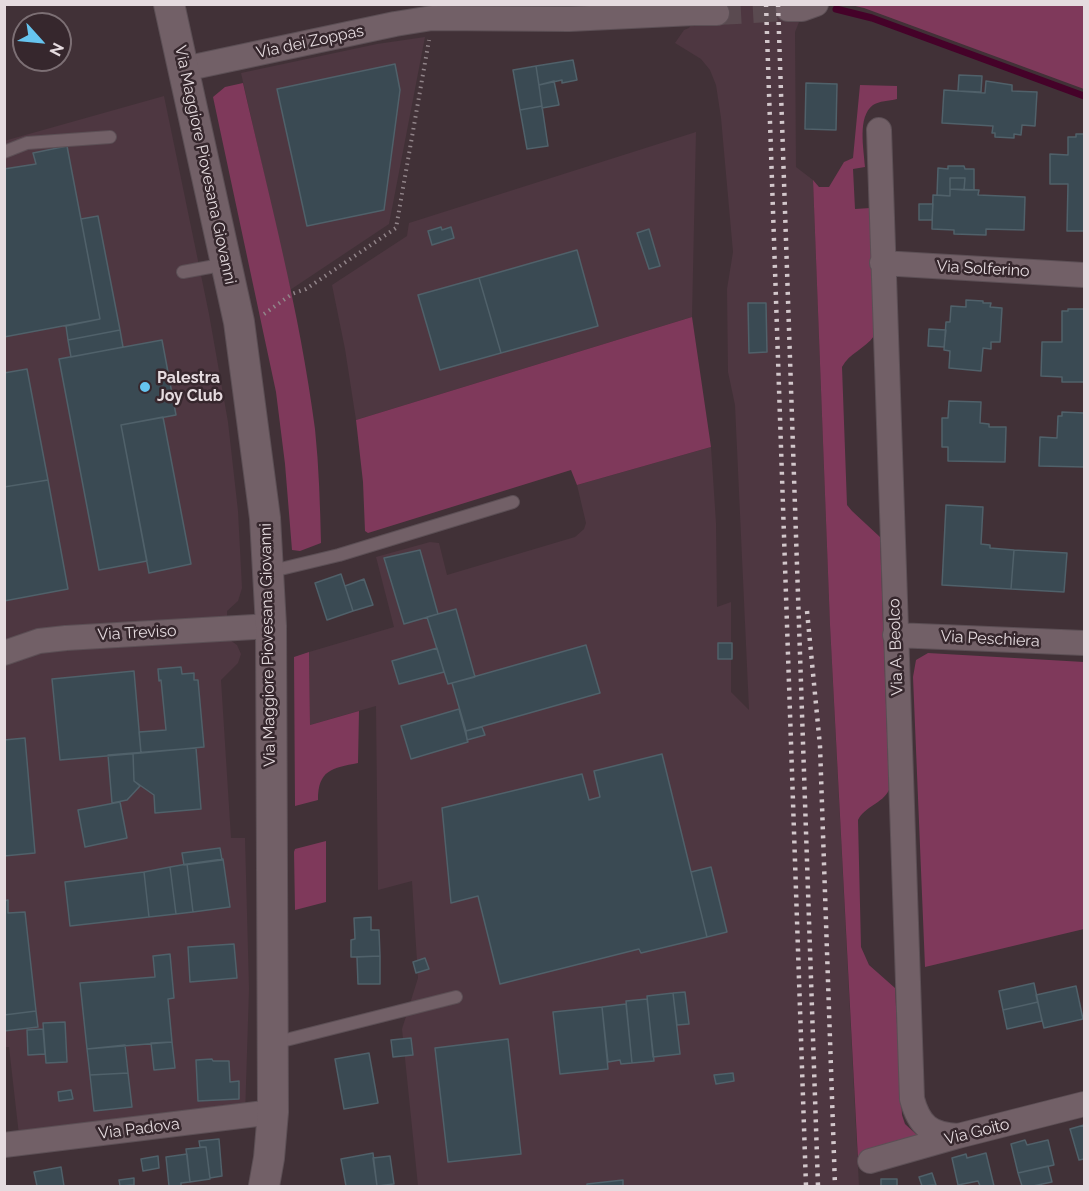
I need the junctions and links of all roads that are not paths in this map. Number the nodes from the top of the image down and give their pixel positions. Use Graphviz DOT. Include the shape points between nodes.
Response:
graph roads {
  1 [pos="169,4"];
  2 [pos="816,4"];
  3 [pos="788,9"];
  4 [pos="652,10"];
  5 [pos="717,13"];
  6 [pos="437,14"];
  7 [pos="184,69"];
  8 [pos="879,130"];
  9 [pos="110,137"];
  10 [pos="4,152"];
  11 [pos="882,263"];
  12 [pos="227,264"];
  13 [pos="183,272"];
  14 [pos="1084,275"];
  15 [pos="513,502"];
  16 [pos="268,572"];
  17 [pos="271,626"];
  18 [pos="896,635"];
  19 [pos="1084,643"];
  20 [pos="4,653"];
  21 [pos="456,997"];
  22 [pos="273,1043"];
  23 [pos="1084,1104"];
  24 [pos="273,1112"];
  25 [pos="958,1136"];
  26 [pos="4,1145"];
  27 [pos="870,1161"];
  28 [pos="264,1186"];
  1 -- 7 [label="street, Via Maggiore Piovesana Giovanni"];
  2 -- 3 [label="street"];
  4 -- 5 [label="street, Via dei Zoppas"];
  4 -- 6 [label="street, Via dei Zoppas" via="569,19"];
  6 -- 7 [label="street, Via dei Zoppas"];
  7 -- 12 [label="street, Via Maggiore Piovesana Giovanni"];
  8 -- 11 [label="street, Via A. Beolco"];
  9 -- 10 [label="lane" via="27,143"];
  11 -- 14 [label="street, Via Solferino"];
  11 -- 18 [label="street, Via A. Beolco"];
  12 -- 13 [label="lane"];
  12 -- 16 [label="street, Via Maggiore Piovesana Giovanni" via="255,430"];
  15 -- 16 [label="lane" via="339,555"];
  16 -- 17 [label="street, Via Maggiore Piovesana Giovanni"];
  17 -- 20 [label="street, Via Treviso" via="66,638 39,641"];
  17 -- 22 [label="street, Via Maggiore Piovesana Giovanni"];
  18 -- 19 [label="street, Via Peschiera"];
  18 -- 25 [label="street, Via A. Beolco" via="912,1099 916,1113 929,1129"];
  21 -- 22 [label="lane"];
  22 -- 24 [label="street, Via Maggiore Piovesana Giovanni"];
  23 -- 25 [label="street, Via Goito"];
  24 -- 26 [label="street, Via Padova"];
  24 -- 28 [label="street, Via Maggiore Piovesana Giovanni"];
  25 -- 27 [label="street, Via Goito"];
}
